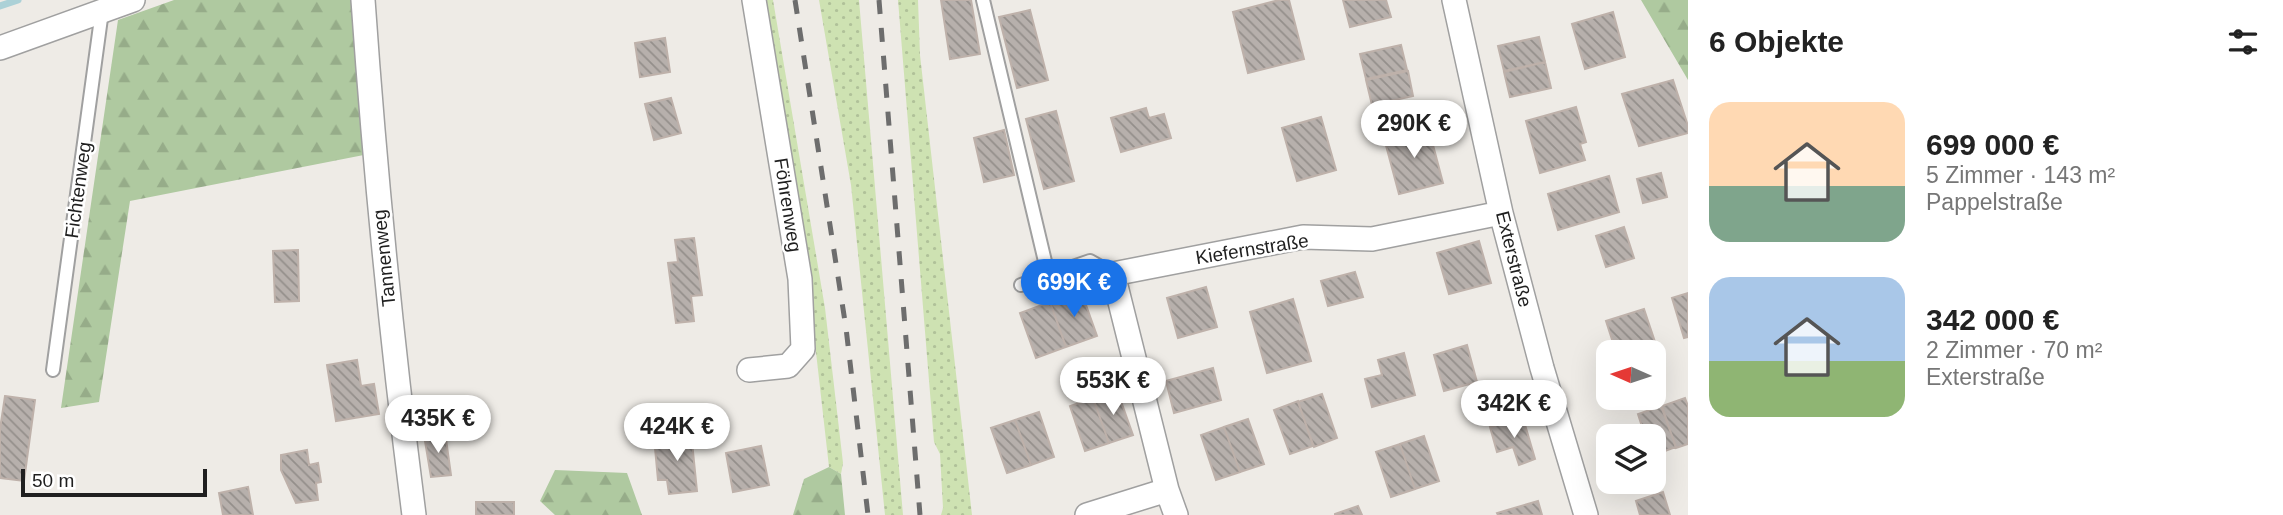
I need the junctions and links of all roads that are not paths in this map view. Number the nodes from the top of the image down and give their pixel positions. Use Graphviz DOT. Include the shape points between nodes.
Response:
graph roads {
  1 [pos="133,0"];
  2 [pos="363,0"];
  3 [pos="754,0"];
  4 [pos="983,0"];
  5 [pos="1454,0"];
  6 [pos="102,11"];
  7 [pos="0,48"];
  8 [pos="1501,213"];
  9 [pos="1048,274"];
  10 [pos="1112,274"];
  11 [pos="1021,285"];
  12 [pos="54,370"];
  13 [pos="749,370"];
  14 [pos="1167,490"];
  15 [pos="414,515"];
  16 [pos="1087,515"];
  17 [pos="1176,515"];
  18 [pos="1586,515"];
  1 -- 6 [label="street"];
  2 -- 15 [label="street, Tannenweg" via="374,153"];
  3 -- 13 [label="street, Föhrenweg" via="800,279 803,349 788,366"];
  4 -- 9 [label="lane"];
  5 -- 8 [label="street, Exterstraße"];
  6 -- 7 [label="street"];
  6 -- 12 [label="lane, Fichtenweg"];
  8 -- 10 [label="street, Kiefernstraße" via="1372,239 1303,237"];
  8 -- 18 [label="street, Exterstraße"];
  9 -- 10 [label="lane, Kiefernstraße" via="1090,261"];
  9 -- 11 [label="lane, Kiefernstraße"];
  10 -- 14 [label="street"];
  14 -- 16 [label="street"];
  14 -- 17 [label="street"];
}
